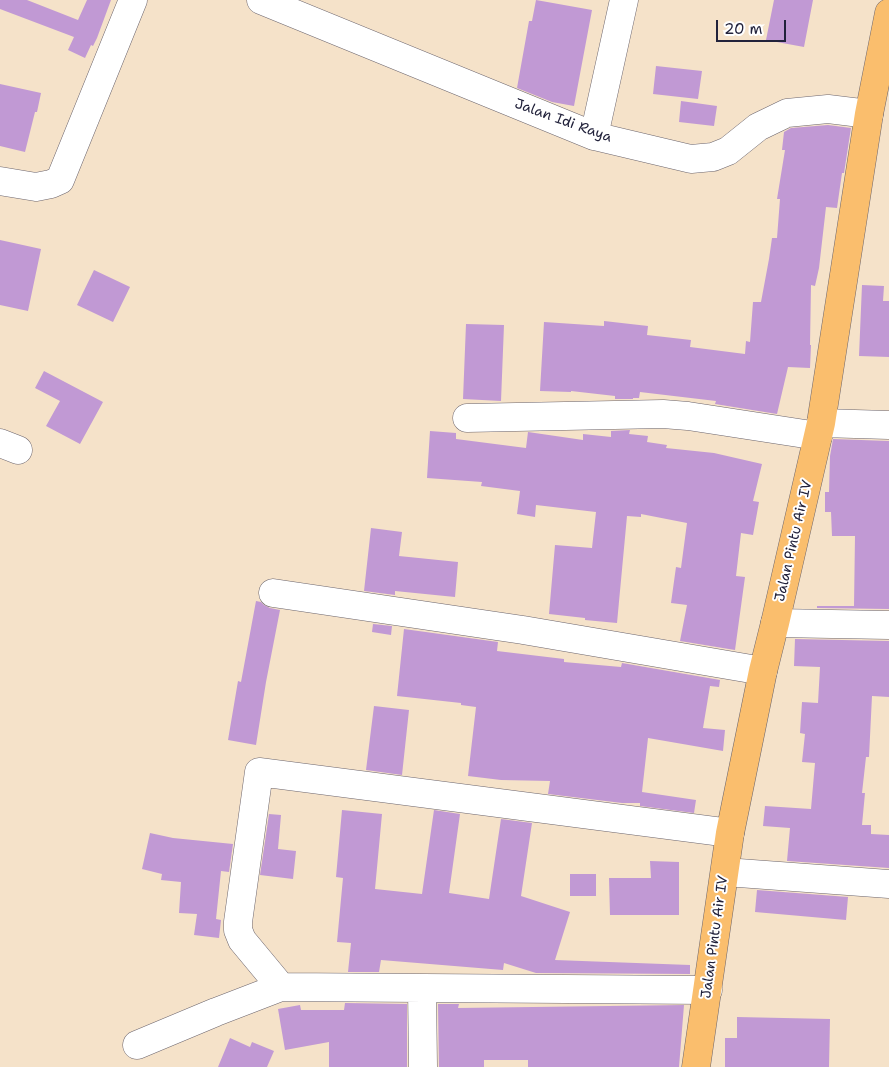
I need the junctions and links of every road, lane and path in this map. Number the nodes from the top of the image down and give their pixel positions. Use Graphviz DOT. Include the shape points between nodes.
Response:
graph roads {
  1 [pos="133,0"];
  2 [pos="261,0"];
  3 [pos="624,0"];
  4 [pos="889,13"];
  5 [pos="886,47"];
  6 [pos="869,114"];
  7 [pos="594,136"];
  8 [pos="0,181"];
  9 [pos="467,418"];
  10 [pos="889,425"];
  11 [pos="820,429"];
  12 [pos="273,593"];
  13 [pos="775,623"];
  14 [pos="889,625"];
  15 [pos="763,671"];
  16 [pos="730,833"];
  17 [pos="725,872"];
  18 [pos="889,884"];
  19 [pos="281,987"];
  20 [pos="422,988"];
  21 [pos="708,990"];
  22 [pos="137,1045"];
  23 [pos="423,1067"];
  24 [pos="696,1067"];
  1 -- 8 [label="street" via="60,180 36,187"];
  2 -- 7 [label="street, Jalan Idi Raya"];
  3 -- 7 [label="street"];
  4 -- 5 [label="main road, Jalan Pintu Air IV"];
  5 -- 6 [label="main road, Jalan Pintu Air IV"];
  6 -- 7 [label="street, Jalan Idi Raya" via="828,108 787,113 758,127 713,158 691,159"];
  6 -- 11 [label="main road, Jalan Pintu Air IV"];
  9 -- 11 [label="street" via="663,414"];
  10 -- 11 [label="street"];
  11 -- 13 [label="main road, Jalan Pintu Air IV"];
  12 -- 15 [label="street" via="523,630"];
  13 -- 14 [label="street"];
  13 -- 15 [label="main road, Jalan Pintu Air IV"];
  15 -- 16 [label="main road, Jalan Pintu Air IV"];
  16 -- 17 [label="main road, Jalan Pintu Air IV"];
  16 -- 19 [label="street" via="259,772 238,930 242,940"];
  17 -- 18 [label="street"];
  17 -- 21 [label="main road, Jalan Pintu Air IV"];
  19 -- 20 [label="street"];
  19 -- 22 [label="street"];
  20 -- 21 [label="street"];
  20 -- 23 [label="street"];
  21 -- 24 [label="main road, Jalan Pintu Air IV"];
}
